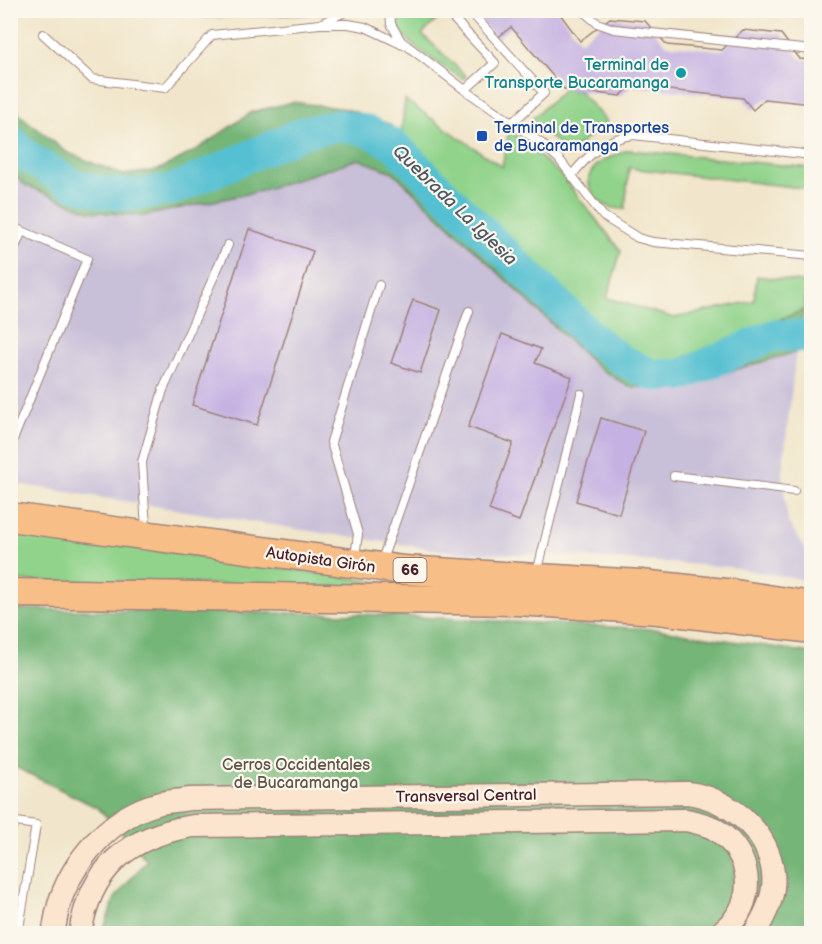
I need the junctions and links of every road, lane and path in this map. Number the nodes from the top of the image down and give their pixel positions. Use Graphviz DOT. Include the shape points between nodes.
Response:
graph roads {
  1 [pos="349,10"];
  2 [pos="390,10"];
  3 [pos="461,10"];
  4 [pos="469,10"];
  5 [pos="582,10"];
  6 [pos="320,24"];
  7 [pos="42,34"];
  8 [pos="812,50"];
  9 [pos="413,51"];
  10 [pos="465,90"];
  11 [pos="513,122"];
  12 [pos="812,155"];
  13 [pos="572,175"];
  14 [pos="10,227"];
  15 [pos="22,231"];
  16 [pos="228,245"];
  17 [pos="812,256"];
  18 [pos="10,259"];
  19 [pos="379,285"];
  20 [pos="469,311"];
  21 [pos="581,394"];
  22 [pos="10,447"];
  23 [pos="674,476"];
  24 [pos="794,491"];
  25 [pos="10,517"];
  26 [pos="146,536"];
  27 [pos="367,565"];
  28 [pos="536,578"];
  29 [pos="10,593"];
  30 [pos="812,606"];
  31 [pos="812,629"];
  32 [pos="10,821"];
  33 [pos="18,933"];
  34 [pos="53,933"];
  35 [pos="80,933"];
  36 [pos="720,933"];
  37 [pos="754,933"];
  1 -- 6 [label="lane"];
  2 -- 9 [label="lane" via="395,32"];
  3 -- 10 [label="lane" via="453,18 495,63"];
  4 -- 11 [label="lane" via="544,93"];
  5 -- 8 [label="lane" via="597,23 614,29"];
  6 -- 7 [label="lane" via="212,35 165,88 92,79"];
  6 -- 9 [label="lane" via="365,27"];
  9 -- 10 [label="lane"];
  10 -- 11 [label="lane"];
  11 -- 13 [label="lane" via="541,143"];
  12 -- 13 [label="lane" via="633,135 600,147"];
  13 -- 17 [label="lane" via="603,216 638,238"];
  14 -- 15 [label="lane"];
  15 -- 18 [label="lane"];
  15 -- 22 [label="lane" via="87,259"];
  16 -- 26 [label="lane" via="163,390 141,462"];
  19 -- 27 [label="lane" via="331,442"];
  20 -- 27 [label="lane"];
  21 -- 28 [label="lane"];
  23 -- 24 [label="lane"];
  25 -- 26 [label="highway, Autopista Girón / 66"];
  26 -- 27 [label="highway, Autopista Girón / 66"];
  27 -- 28 [label="highway, Autopista Girón / 66"];
  28 -- 30 [label="highway, Autopista Girón / 66" via="641,584"];
  29 -- 31 [label="highway, Autopista Girón / 66" via="516,601 658,610"];
  32 -- 33 [label="lane" via="36,825"];
  34 -- 37 [label="main road, Transversal Central" via="62,893 84,855 120,822 157,804 189,799 688,793 716,800 733,810 753,828 763,844 773,874 772,891 768,908"];
  35 -- 36 [label="main road, Transversal Central" via="90,896 105,872 123,852 167,830 193,826 686,820 712,827 730,840 747,872 743,903 734,920"];
}
